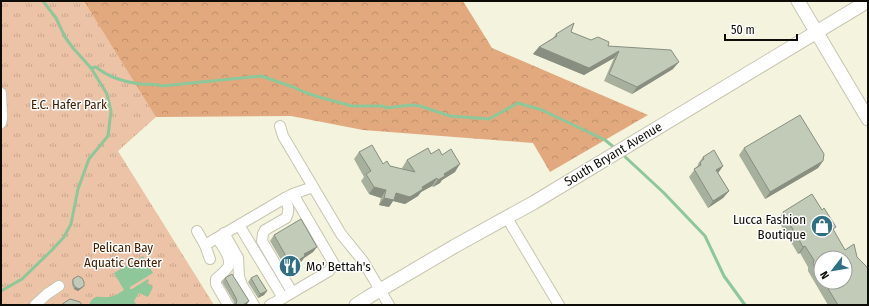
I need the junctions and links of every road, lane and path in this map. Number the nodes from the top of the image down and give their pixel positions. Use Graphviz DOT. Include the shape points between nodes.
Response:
graph roads {
  1 [pos="798,1"];
  2 [pos="868,1"];
  3 [pos="817,32"];
  4 [pos="1,93"];
  5 [pos="868,119"];
  6 [pos="1,123"];
  7 [pos="280,126"];
  8 [pos="313,187"];
  9 [pos="289,196"];
  10 [pos="507,218"];
  11 [pos="239,225"];
  12 [pos="197,231"];
  13 [pos="220,236"];
  14 [pos="205,245"];
  15 [pos="210,259"];
  16 [pos="59,286"];
  17 [pos="380,290"];
  18 [pos="292,292"];
  19 [pos="283,298"];
  20 [pos="35,305"];
  21 [pos="228,305"];
  22 [pos="254,305"];
  23 [pos="270,305"];
  24 [pos="356,305"];
  25 [pos="389,305"];
  26 [pos="559,305"];
  1 -- 3 [label="main road"];
  2 -- 3 [label="main road, South Bryant Avenue"];
  3 -- 5 [label="main road"];
  3 -- 10 [label="main road, South Bryant Avenue"];
  4 -- 6 [label="street"];
  7 -- 8 [label="street" via="283,136"];
  8 -- 9 [label="street"];
  8 -- 17 [label="street" via="341,234 363,261"];
  9 -- 11 [label="street"];
  9 -- 18 [label="street" via="288,215 265,230 262,241"];
  9 -- 18 [label="street" via="334,264 329,271"];
  10 -- 17 [label="main road, South Bryant Avenue"];
  10 -- 26 [label="street"];
  11 -- 13 [label="street"];
  11 -- 19 [label="street"];
  12 -- 14 [label="street"];
  13 -- 14 [label="street"];
  13 -- 21 [label="street" via="229,261 228,266 216,279 216,284"];
  13 -- 22 [label="street" via="238,258 242,285"];
  14 -- 15 [label="street"];
  16 -- 20 [label="street"];
  17 -- 24 [label="main road, South Bryant Avenue"];
  17 -- 25 [label="street"];
  18 -- 19 [label="street"];
  19 -- 23 [label="street"];
}
